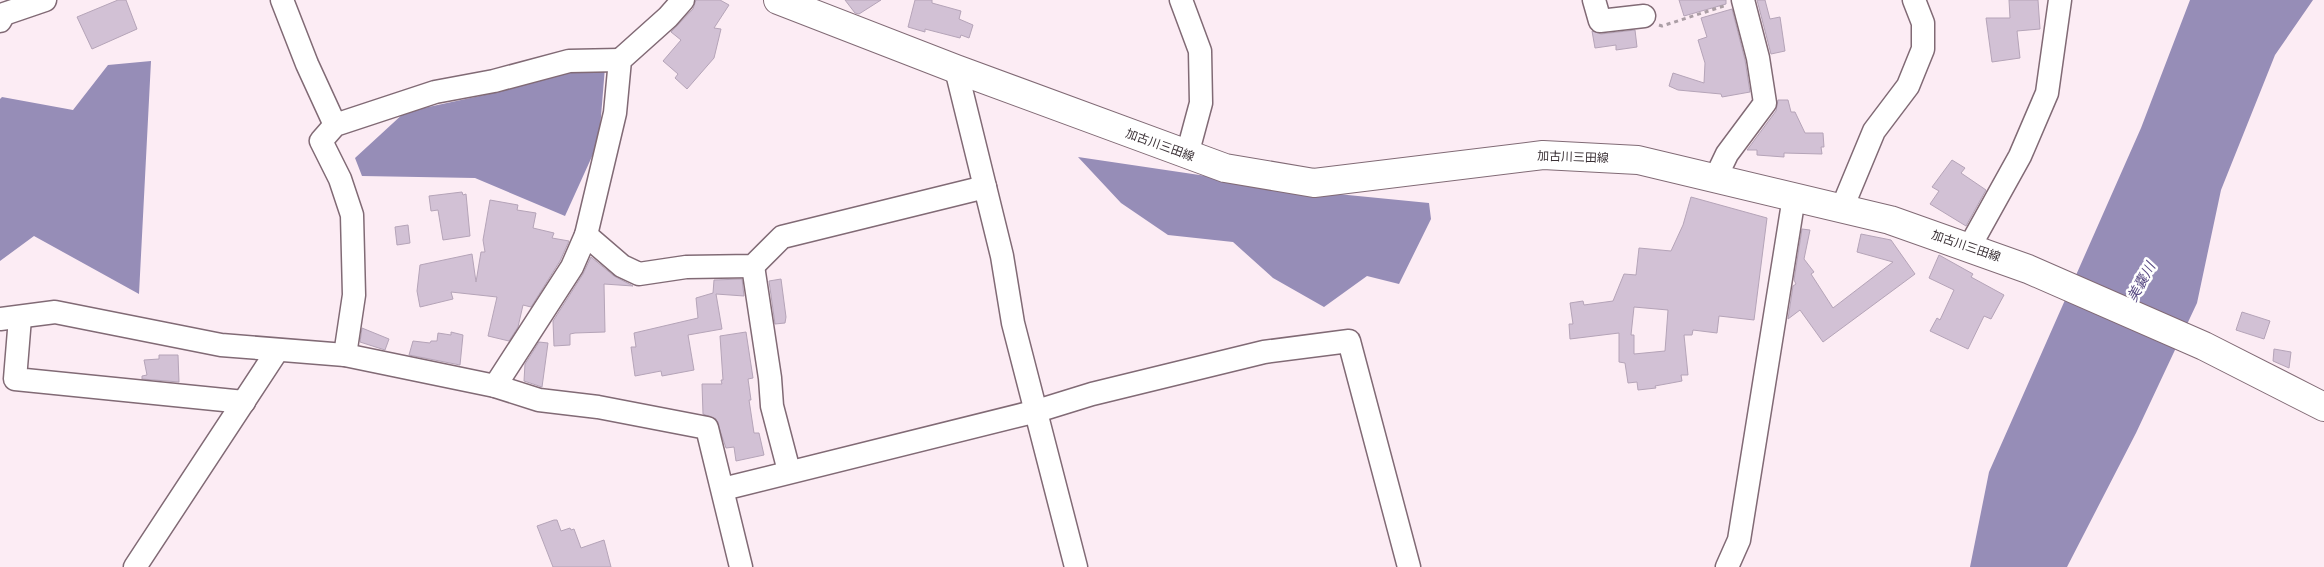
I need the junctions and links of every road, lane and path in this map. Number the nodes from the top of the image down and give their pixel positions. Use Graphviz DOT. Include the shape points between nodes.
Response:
graph roads {
  1 [pos="45,0"];
  2 [pos="282,0"];
  3 [pos="683,0"];
  4 [pos="778,0"];
  5 [pos="1182,0"];
  6 [pos="1594,0"];
  7 [pos="1914,0"];
  8 [pos="2060,0"];
  9 [pos="1738,1"];
  10 [pos="1644,16"];
  11 [pos="0,21"];
  12 [pos="620,60"];
  13 [pos="956,69"];
  14 [pos="335,125"];
  15 [pos="1187,156"];
  16 [pos="1716,177"];
  17 [pos="984,187"];
  18 [pos="1794,197"];
  19 [pos="1842,208"];
  20 [pos="586,235"];
  21 [pos="1970,246"];
  22 [pos="753,266"];
  23 [pos="10,318"];
  24 [pos="277,351"];
  25 [pos="345,355"];
  26 [pos="495,386"];
  27 [pos="244,402"];
  28 [pos="2324,407"];
  29 [pos="1037,411"];
  30 [pos="789,471"];
  31 [pos="723,489"];
  32 [pos="134,567"];
  33 [pos="741,567"];
  34 [pos="1076,567"];
  35 [pos="1409,567"];
  36 [pos="1727,567"];
  1 -- 11 [label="street" via="4,14"];
  2 -- 14 [label="street"];
  3 -- 12 [label="street"];
  4 -- 13 [label="main road, 加古川三田線"];
  5 -- 15 [label="street" via="1200,51 1200,103"];
  6 -- 10 [label="street" via="1600,21"];
  7 -- 19 [label="street" via="1923,23 1923,49 1908,86 1874,131"];
  8 -- 21 [label="street" via="2047,93 2020,156"];
  9 -- 10 [label="path" via="1662,26"];
  9 -- 16 [label="street" via="1758,58 1765,102 1727,154"];
  12 -- 14 [label="street" via="569,61 542,67 494,81 435,92"];
  12 -- 20 [label="street" via="615,113"];
  13 -- 15 [label="main road, 加古川三田線"];
  13 -- 17 [label="street"];
  14 -- 25 [label="street" via="321,141 340,179 352,215 354,295"];
  15 -- 16 [label="main road, 加古川三田線" via="1224,168 1314,183 1543,155 1638,160"];
  16 -- 18 [label="main road, 加古川三田線"];
  17 -- 22 [label="street" via="782,237"];
  17 -- 29 [label="street" via="1002,256 1013,323"];
  18 -- 19 [label="main road, 加古川三田線"];
  18 -- 36 [label="street" via="1739,540"];
  19 -- 21 [label="main road, 加古川三田線"];
  20 -- 22 [label="street" via="622,266 639,274 686,267"];
  20 -- 26 [label="street" via="572,267"];
  21 -- 28 [label="main road, 加古川三田線" via="2028,268 2204,346"];
  22 -- 30 [label="street" via="772,406"];
  23 -- 24 [label="street" via="55,312 174,338"];
  23 -- 27 [label="street" via="16,380"];
  24 -- 25 [label="street"];
  24 -- 27 [label="street"];
  25 -- 26 [label="street"];
  26 -- 31 [label="street" via="539,400 598,407 706,428"];
  27 -- 32 [label="street"];
  29 -- 30 [label="street"];
  29 -- 34 [label="street"];
  29 -- 35 [label="street" via="1092,394 1264,352 1349,341"];
  30 -- 31 [label="street"];
  31 -- 33 [label="street"];
}
